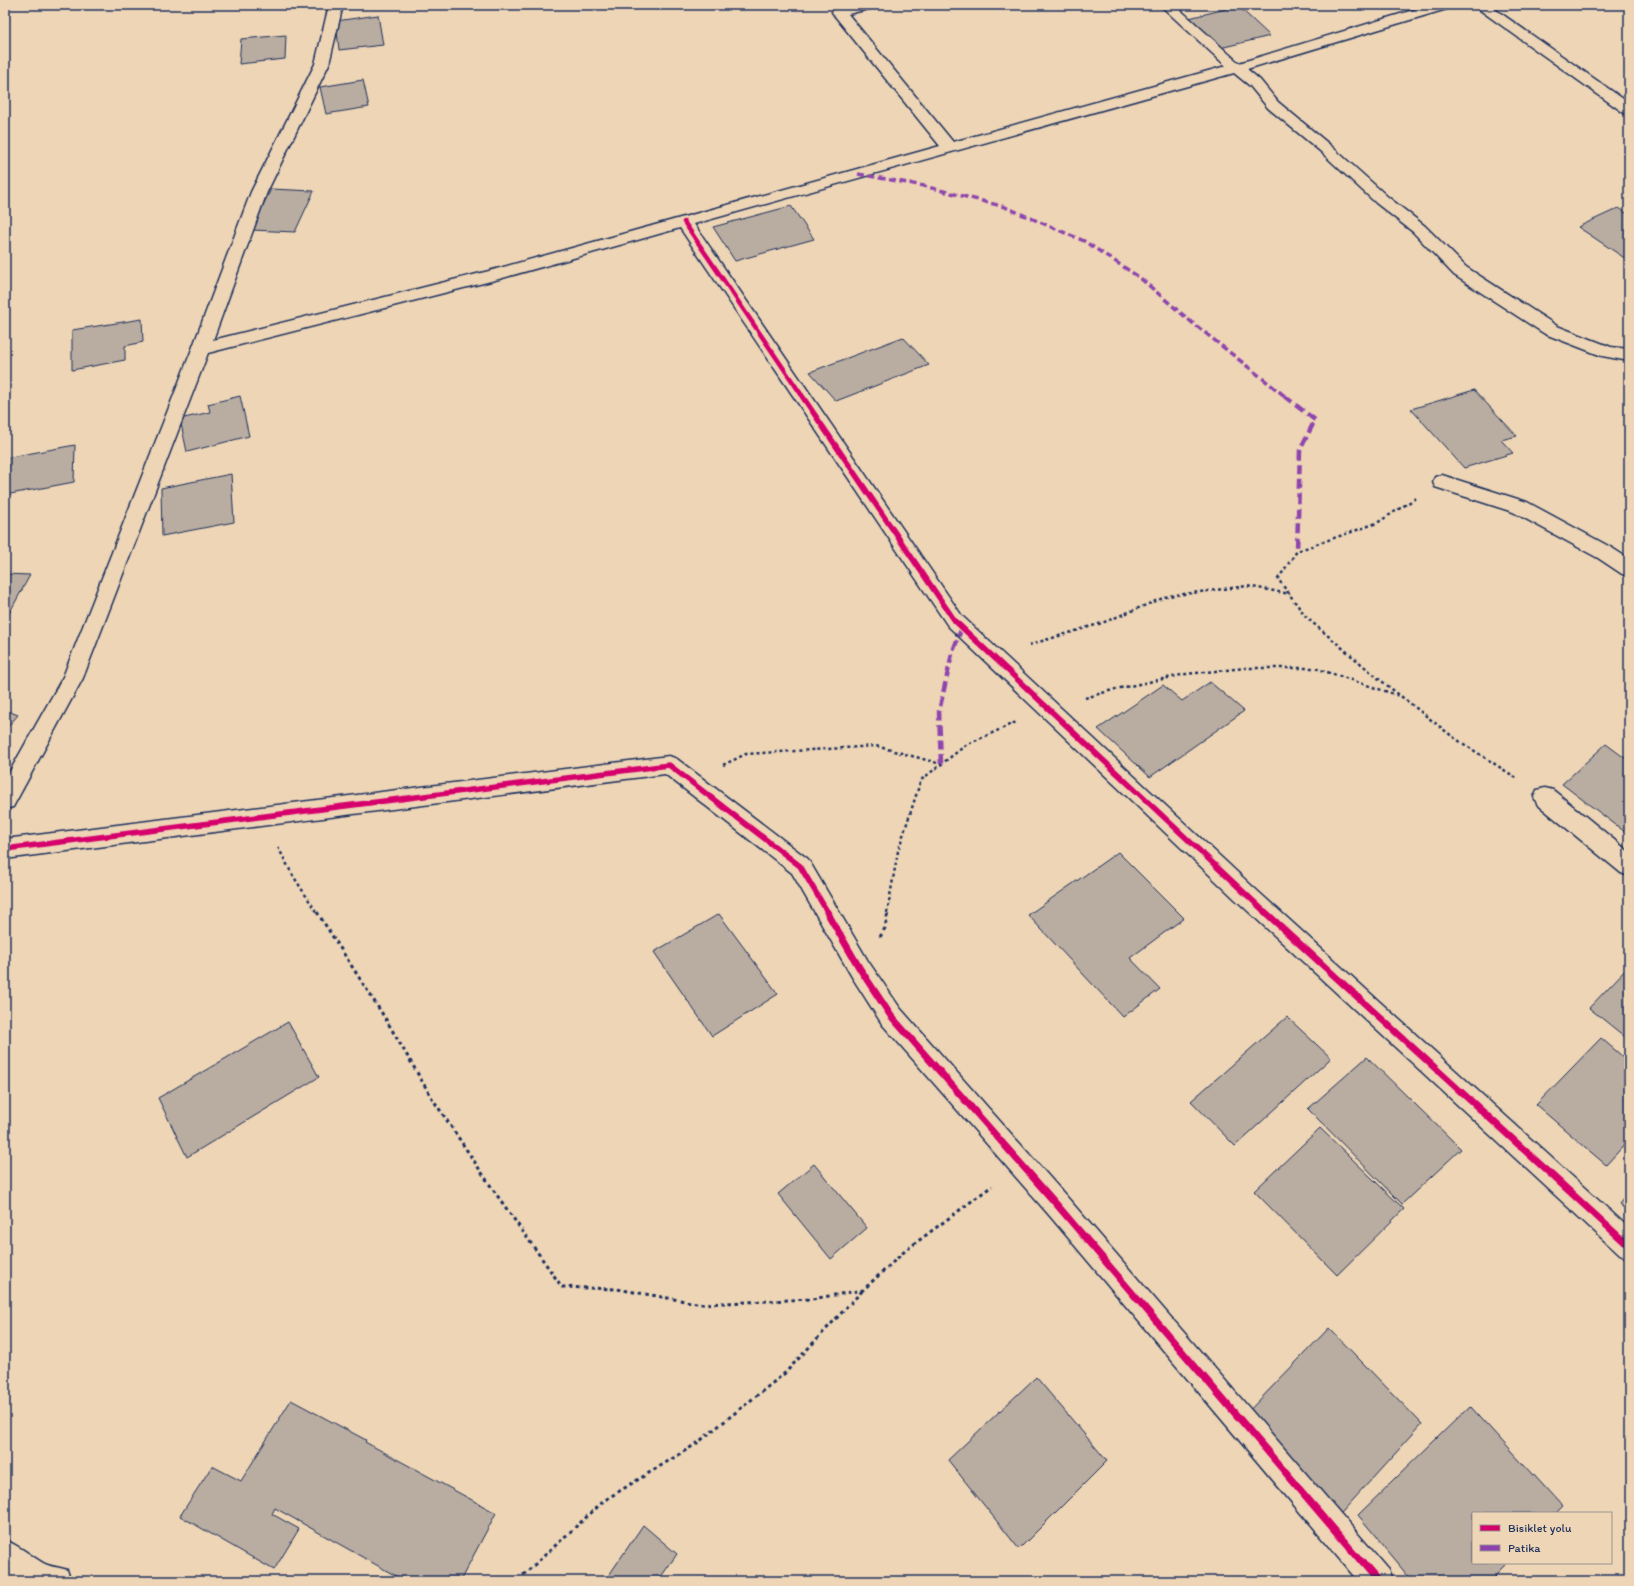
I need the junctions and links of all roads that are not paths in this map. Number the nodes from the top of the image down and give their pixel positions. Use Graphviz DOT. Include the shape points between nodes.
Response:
graph roads {
  1 [pos="336,5"];
  2 [pos="868,5"];
  3 [pos="1167,5"];
  4 [pos="1445,5"];
  5 [pos="1480,5"];
  6 [pos="836,8"];
  7 [pos="1236,68"];
  8 [pos="1629,110"];
  9 [pos="950,148"];
  10 [pos="684,222"];
  11 [pos="201,349"];
  12 [pos="1629,355"];
  13 [pos="1442,482"];
  14 [pos="1629,569"];
  15 [pos="1545,797"];
  16 [pos="5,800"];
  17 [pos="5,849"];
  18 [pos="1629,866"];
  19 [pos="1629,1246"];
  20 [pos="5,1555"];
  21 [pos="56,1581"];
  22 [pos="1378,1581"];
  1 -- 11 [label="street" via="322,64 259,192"];
  2 -- 6 [label="street"];
  3 -- 7 [label="street"];
  4 -- 7 [label="street"];
  5 -- 8 [label="street"];
  6 -- 9 [label="street"];
  7 -- 9 [label="street"];
  7 -- 12 [label="street" via="1255,83 1273,105 1419,229 1460,271 1551,330 1608,352"];
  9 -- 10 [label="street"];
  10 -- 11 [label="street" via="485,277"];
  10 -- 19 [label="street" via="955,621 1244,893"];
  11 -- 16 [label="street" via="73,678"];
  13 -- 14 [label="street" via="1520,507 1605,552"];
  15 -- 18 [label="street"];
  17 -- 22 [label="street" via="669,766 800,866 860,969 891,1016 1022,1164"];
  20 -- 21 [label="street" via="39,1578"];
}
